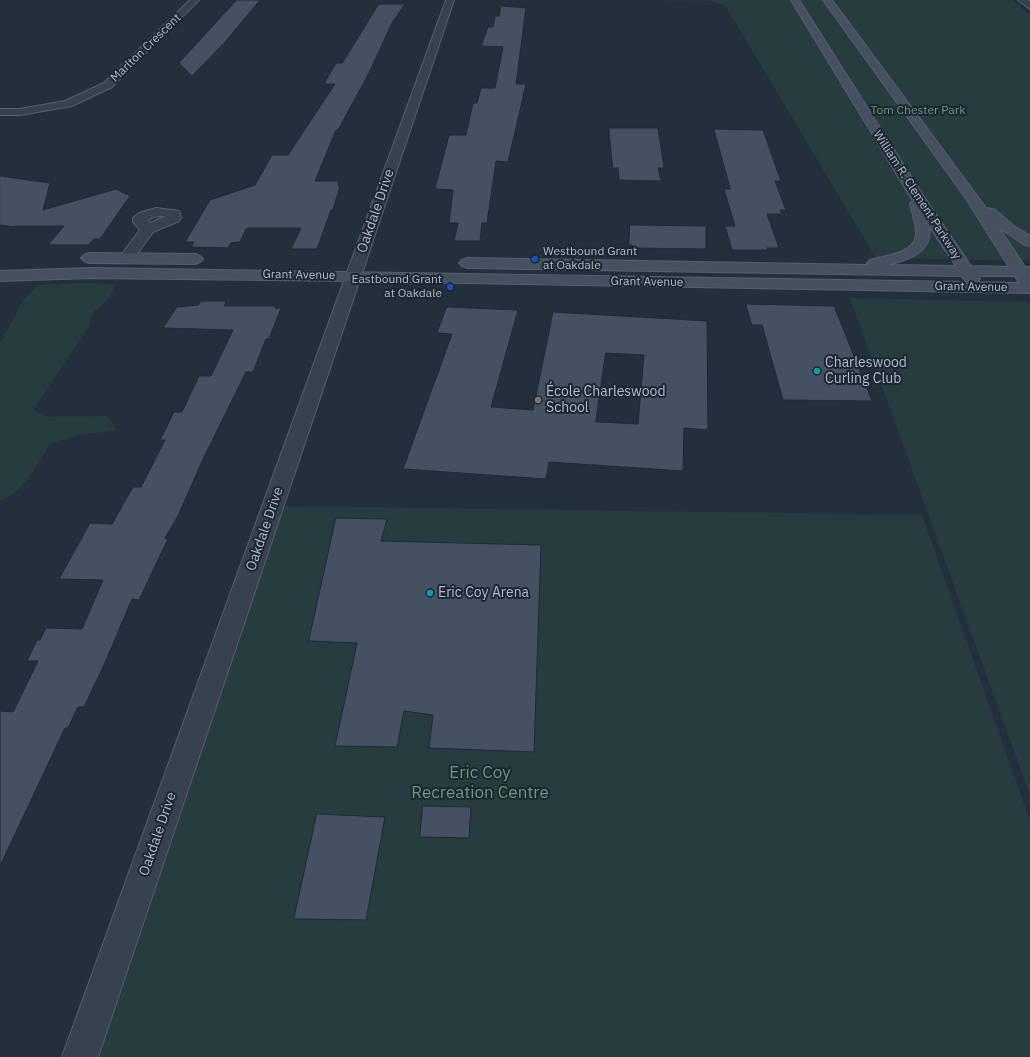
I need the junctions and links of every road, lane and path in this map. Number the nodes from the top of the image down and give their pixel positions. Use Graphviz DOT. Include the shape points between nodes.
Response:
graph roads {
  1 [pos="195,0"];
  2 [pos="450,0"];
  3 [pos="795,0"];
  4 [pos="827,0"];
  5 [pos="1022,0"];
  6 [pos="1030,6"];
  7 [pos="0,112"];
  8 [pos="915,194"];
  9 [pos="971,196"];
  10 [pos="148,229"];
  11 [pos="1030,242"];
  12 [pos="127,258"];
  13 [pos="76,259"];
  14 [pos="207,259"];
  15 [pos="452,263"];
  16 [pos="357,265"];
  17 [pos="814,269"];
  18 [pos="967,271"];
  19 [pos="1025,272"];
  20 [pos="0,276"];
  21 [pos="1030,287"];
  22 [pos="978,288"];
  23 [pos="80,1057"];
  1 -- 7 [label="street, Marlton Crescent" via="108,85 68,104 20,112"];
  2 -- 16 [label="street, Oakdale Drive"];
  3 -- 8 [label="main road, William R. Clement Parkway"];
  4 -- 9 [label="main road"];
  5 -- 6 [label="street"];
  8 -- 17 [label="main road" via="923,236 913,249 888,261"];
  8 -- 18 [label="main road, William R. Clement Parkway"];
  9 -- 11 [label="main road" via="1009,229"];
  9 -- 19 [label="main road"];
  10 -- 12 [label="street"];
  12 -- 13 [label="main road"];
  12 -- 14 [label="main road"];
  15 -- 17 [label="main road, Grant Avenue"];
  16 -- 20 [label="main road, Grant Avenue"];
  16 -- 22 [label="main road, Grant Avenue"];
  16 -- 23 [label="street, Oakdale Drive"];
  17 -- 18 [label="main road, Grant Avenue"];
  18 -- 19 [label="main road, Grant Avenue"];
  18 -- 22 [label="main road, William R. Clement Parkway"];
  19 -- 21 [label="main road"];
  21 -- 22 [label="main road, Grant Avenue"];
}
